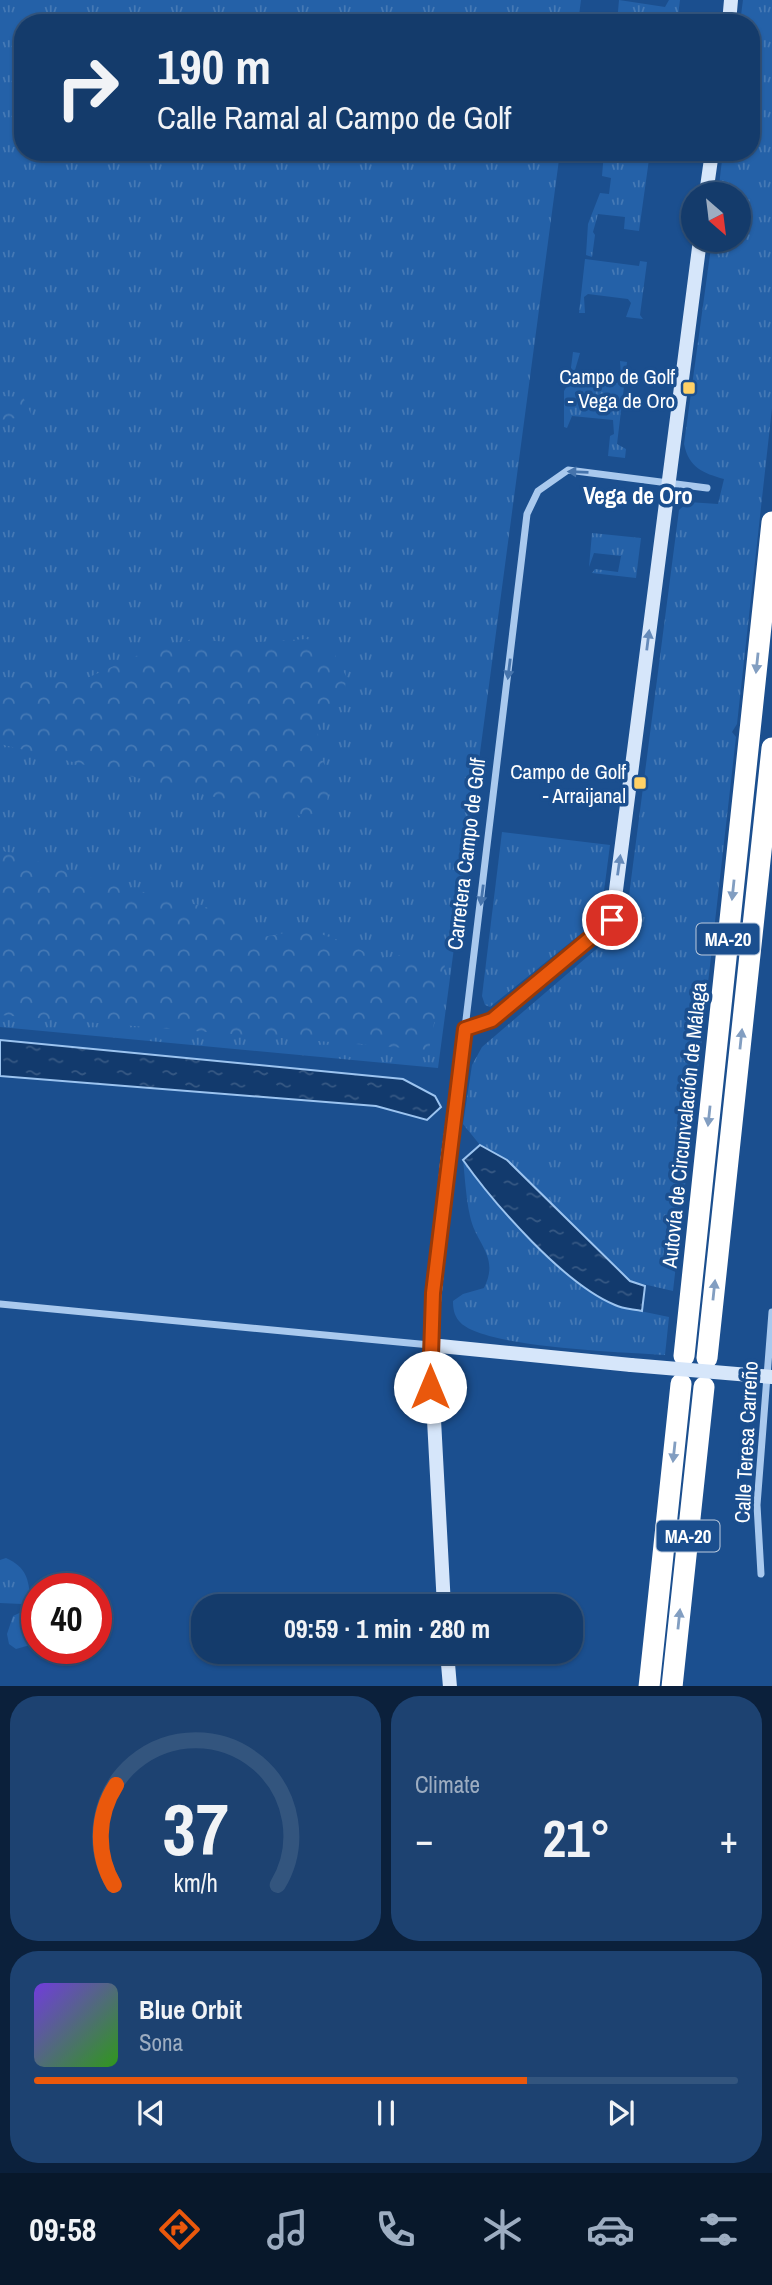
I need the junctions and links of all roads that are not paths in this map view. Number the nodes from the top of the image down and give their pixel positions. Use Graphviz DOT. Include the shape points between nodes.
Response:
graph roads {
  1 [pos="711,161"];
  2 [pos="708,182"];
  3 [pos="699,252"];
  4 [pos="670,481"];
  5 [pos="707,488"];
  6 [pos="772,522"];
  7 [pos="772,748"];
  8 [pos="465,1029"];
  9 [pos="0,1304"];
  10 [pos="772,1315"];
  11 [pos="430,1345"];
  12 [pos="684,1356"];
  13 [pos="707,1358"];
  14 [pos="772,1377"];
  15 [pos="681,1384"];
  16 [pos="704,1387"];
  17 [pos="763,1437"];
  18 [pos="772,1438"];
  19 [pos="761,1574"];
  20 [pos="443,1594"];
  21 [pos="448,1664"];
  22 [pos="450,1686"];
  23 [pos="649,1686"];
  24 [pos="672,1686"];
  1 -- 2 [label="street"];
  3 -- 4 [label="street"];
  4 -- 5 [label="street, Carretera Campo de Golf"];
  8 -- 4 [label="street, one-way" via="492,1020 612,920"];
  4 -- 8 [label="street, Carretera Campo de Golf, one-way" via="568,470 538,491 527,514"];
  6 -- 12 [label="highway, Autovía de Circunvalación de Málaga / MA-20, one-way"];
  13 -- 7 [label="highway, MA-20, one-way"];
  8 -- 11 [label="street, Carretera Campo de Golf"];
  9 -- 11 [label="street"];
  10 -- 17 [label="street, Calle Teresa Carreño"];
  11 -- 14 [label="street, bridge"];
  11 -- 20 [label="street, Carretera Campo de Golf"];
  15 -- 23 [label="highway, MA-20, one-way"];
  24 -- 16 [label="highway, MA-20, one-way"];
  17 -- 18 [label="street"];
  17 -- 19 [label="street, Calle Teresa Carreño" via="757,1505"];
  21 -- 22 [label="street"];
}
